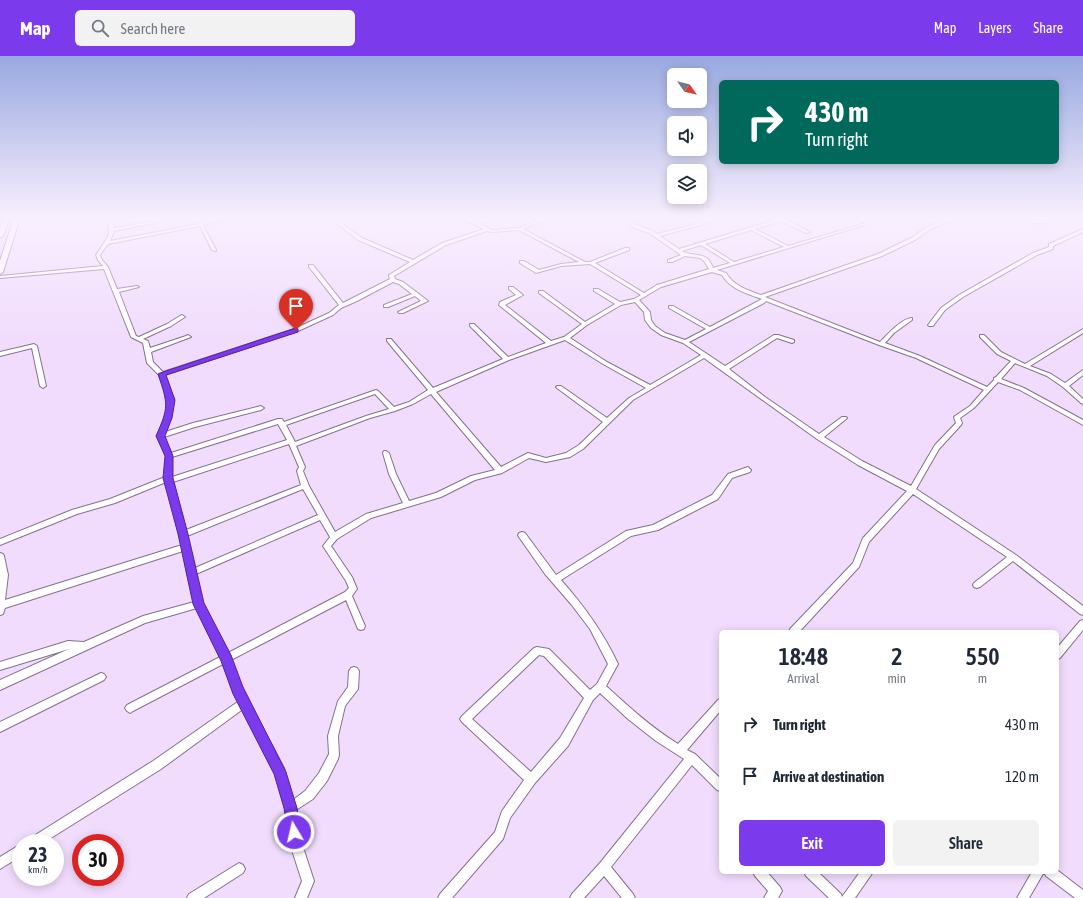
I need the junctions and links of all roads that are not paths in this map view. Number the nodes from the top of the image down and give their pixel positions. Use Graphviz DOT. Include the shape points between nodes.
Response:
graph roads {
  1 [pos="5,257"];
  2 [pos="99,257"];
  3 [pos="402,257"];
  4 [pos="421,257"];
  5 [pos="573,257"];
  6 [pos="606,257"];
  7 [pos="679,257"];
  8 [pos="701,257"];
  9 [pos="724,257"];
  10 [pos="752,257"];
  11 [pos="873,257"];
  12 [pos="1029,257"];
  13 [pos="670,261"];
  14 [pos="413,262"];
  15 [pos="522,262"];
  16 [pos="584,263"];
  17 [pos="591,263"];
  18 [pos="733,263"];
  19 [pos="311,266"];
  20 [pos="106,267"];
  21 [pos="712,270"];
  22 [pos="0,272"];
  23 [pos="0,276"];
  24 [pos="393,280"];
  25 [pos="137,286"];
  26 [pos="511,288"];
  27 [pos="596,290"];
  28 [pos="117,291"];
  29 [pos="541,292"];
  30 [pos="415,294"];
  31 [pos="644,296"];
  32 [pos="760,297"];
  33 [pos="636,300"];
  34 [pos="619,304"];
  35 [pos="342,305"];
  36 [pos="386,306"];
  37 [pos="671,307"];
  38 [pos="401,312"];
  39 [pos="182,318"];
  40 [pos="910,319"];
  41 [pos="585,324"];
  42 [pos="472,325"];
  43 [pos="931,325"];
  44 [pos="710,329"];
  45 [pos="1083,331"];
  46 [pos="982,336"];
  47 [pos="188,337"];
  48 [pos="566,338"];
  49 [pos="139,339"];
  50 [pos="389,340"];
  51 [pos="792,341"];
  52 [pos="686,342"];
  53 [pos="551,344"];
  54 [pos="881,344"];
  55 [pos="148,352"];
  56 [pos="0,354"];
  57 [pos="705,355"];
  58 [pos="506,359"];
  59 [pos="1014,361"];
  60 [pos="1025,366"];
  61 [pos="725,369"];
  62 [pos="1083,372"];
  63 [pos="162,374"];
  64 [pos="996,379"];
  65 [pos="43,386"];
  66 [pos="1065,386"];
  67 [pos="559,387"];
  68 [pos="651,388"];
  69 [pos="986,389"];
  70 [pos="432,391"];
  71 [pos="1083,402"];
  72 [pos="261,408"];
  73 [pos="393,410"];
  74 [pos="844,418"];
  75 [pos="606,421"];
  76 [pos="1083,423"];
  77 [pos="283,424"];
  78 [pos="160,436"];
  79 [pos="819,437"];
  80 [pos="292,443"];
  81 [pos="386,453"];
  82 [pos="169,456"];
  83 [pos="748,470"];
  84 [pos="500,471"];
  85 [pos="169,479"];
  86 [pos="305,486"];
  87 [pos="912,490"];
  88 [pos="408,505"];
  89 [pos="322,516"];
  90 [pos="183,534"];
  91 [pos="522,535"];
  92 [pos="334,537"];
  93 [pos="0,542"];
  94 [pos="185,547"];
  95 [pos="0,556"];
  96 [pos="1013,557"];
  97 [pos="191,573"];
  98 [pos="2,576"];
  99 [pos="556,579"];
  100 [pos="977,585"];
  101 [pos="348,595"];
  102 [pos="199,604"];
  103 [pos="1081,606"];
  104 [pos="1,608"];
  105 [pos="1083,624"];
  106 [pos="361,626"];
  107 [pos="795,630"];
  108 [pos="83,646"];
  109 [pos="1059,653"];
  110 [pos="226,659"];
  111 [pos="0,666"];
  112 [pos="354,671"];
  113 [pos="101,677"];
  114 [pos="0,685"];
  115 [pos="600,687"];
  116 [pos="590,697"];
  117 [pos="244,703"];
  118 [pos="719,705"];
  119 [pos="130,708"];
  120 [pos="0,727"];
  121 [pos="679,751"];
  122 [pos="691,758"];
  123 [pos="531,779"];
  124 [pos="719,784"];
  125 [pos="290,808"];
  126 [pos="46,834"];
  127 [pos="12,856"];
  128 [pos="0,863"];
  129 [pos="604,867"];
  130 [pos="239,869"];
  131 [pos="761,874"];
  132 [pos="812,874"];
  133 [pos="866,874"];
  134 [pos="1037,874"];
  135 [pos="1053,874"];
  136 [pos="1083,897"];
  137 [pos="193,898"];
  138 [pos="301,898"];
  139 [pos="444,898"];
  140 [pos="576,898"];
  141 [pos="629,898"];
  142 [pos="770,898"];
  143 [pos="837,898"];
  144 [pos="848,898"];
  145 [pos="1023,898"];
  1 -- 22 [label="street"];
  2 -- 20 [label="street"];
  3 -- 14 [label="street"];
  4 -- 14 [label="street"];
  5 -- 16 [label="street"];
  6 -- 17 [label="street"];
  7 -- 13 [label="street"];
  8 -- 21 [label="street"];
  9 -- 18 [label="street"];
  10 -- 18 [label="street"];
  11 -- 32 [label="street"];
  12 -- 43 [label="street" via="943,309"];
  14 -- 24 [label="street" via="391,276"];
  15 -- 16 [label="street" via="538,272 561,265"];
  16 -- 17 [label="street"];
  17 -- 31 [label="street"];
  18 -- 21 [label="street"];
  19 -- 35 [label="street"];
  20 -- 23 [label="street"];
  20 -- 28 [label="street"];
  21 -- 31 [label="street" via="660,286"];
  21 -- 32 [label="street" via="724,274 728,281 742,290"];
  24 -- 30 [label="street"];
  24 -- 35 [label="street"];
  25 -- 28 [label="street"];
  26 -- 53 [label="street" via="520,295 502,305"];
  27 -- 34 [label="street"];
  28 -- 49 [label="street" via="134,337"];
  29 -- 41 [label="street"];
  30 -- 36 [label="street"];
  30 -- 38 [label="street" via="425,301"];
  31 -- 33 [label="street"];
  32 -- 44 [label="street" via="765,299"];
  32 -- 54 [label="street"];
  33 -- 34 [label="street"];
  33 -- 52 [label="street" via="647,312 648,320 653,327 663,334"];
  34 -- 41 [label="street"];
  35 -- 63 [label="street" via="331,314 296,330"];
  37 -- 44 [label="street"];
  39 -- 49 [label="street"];
  40 -- 54 [label="street"];
  41 -- 48 [label="street"];
  42 -- 58 [label="street"];
  44 -- 52 [label="street"];
  45 -- 60 [label="street"];
  46 -- 59 [label="street" via="999,353"];
  47 -- 55 [label="street"];
  48 -- 53 [label="street"];
  48 -- 68 [label="street"];
  49 -- 55 [label="street" via="146,342"];
  50 -- 70 [label="street"];
  51 -- 61 [label="street" via="776,336"];
  52 -- 57 [label="street"];
  53 -- 58 [label="street"];
  54 -- 69 [label="street" via="918,357"];
  55 -- 63 [label="street" via="150,363"];
  56 -- 65 [label="street" via="34,346"];
  57 -- 61 [label="street"];
  57 -- 68 [label="street"];
  58 -- 70 [label="street"];
  59 -- 60 [label="street"];
  59 -- 64 [label="street"];
  60 -- 66 [label="street" via="1049,375"];
  61 -- 79 [label="street"];
  62 -- 66 [label="street"];
  63 -- 78 [label="street" via="171,400 168,418"];
  64 -- 69 [label="street"];
  64 -- 76 [label="street" via="1022,389"];
  66 -- 71 [label="street"];
  67 -- 75 [label="street"];
  68 -- 75 [label="street" via="631,399"];
  69 -- 87 [label="street" via="972,407 957,417 959,423 937,447"];
  70 -- 73 [label="street"];
  70 -- 84 [label="street"];
  72 -- 78 [label="street"];
  73 -- 77 [label="street" via="376,392"];
  73 -- 80 [label="street" via="368,416"];
  74 -- 79 [label="street"];
  75 -- 84 [label="street" via="581,447 568,455 546,460 528,455"];
  77 -- 80 [label="street"];
  77 -- 82 [label="street" via="280,421"];
  78 -- 82 [label="street"];
  79 -- 87 [label="street" via="860,463"];
  80 -- 85 [label="street"];
  80 -- 86 [label="street" via="302,467 300,471"];
  81 -- 88 [label="street" via="397,487"];
  82 -- 85 [label="street"];
  83 -- 99 [label="street" via="730,476 710,500 655,528 629,533"];
  84 -- 88 [label="street" via="473,478 438,495"];
  85 -- 90 [label="street"];
  85 -- 93 [label="street"];
  86 -- 89 [label="street"];
  86 -- 90 [label="street"];
  87 -- 96 [label="street"];
  87 -- 107 [label="street" via="866,540 856,565"];
  88 -- 92 [label="street" via="369,516"];
  89 -- 92 [label="street"];
  89 -- 97 [label="street"];
  90 -- 94 [label="street"];
  91 -- 99 [label="street" via="548,572"];
  92 -- 101 [label="street" via="327,546 349,579 353,589"];
  94 -- 97 [label="street"];
  94 -- 104 [label="street"];
  95 -- 98 [label="street"];
  96 -- 100 [label="street"];
  96 -- 103 [label="street"];
  97 -- 102 [label="street"];
  98 -- 104 [label="street"];
  99 -- 115 [label="street" via="593,626 613,664"];
  101 -- 106 [label="street"];
  101 -- 110 [label="street"];
  102 -- 108 [label="street" via="143,620"];
  102 -- 110 [label="street"];
  105 -- 109 [label="street"];
  108 -- 111 [label="street" via="68,645"];
  108 -- 114 [label="street"];
  110 -- 117 [label="street"];
  110 -- 119 [label="street"];
  112 -- 125 [label="street" via="354,689 341,704 333,736 334,755 323,777 309,795"];
  113 -- 120 [label="street"];
  115 -- 116 [label="street"];
  115 -- 121 [label="street" via="631,716"];
  116 -- 123 [label="street" via="564,742"];
  116 -- 123 [label="street" via="546,652 537,651 465,719"];
  117 -- 125 [label="street" via="280,772"];
  117 -- 126 [label="street" via="157,765"];
  118 -- 121 [label="street"];
  121 -- 122 [label="street"];
  122 -- 124 [label="street"];
  122 -- 129 [label="street"];
  123 -- 139 [label="street" via="506,814 499,835"];
  125 -- 138 [label="street" via="296,844 308,881"];
  127 -- 128 [label="street"];
  129 -- 140 [label="street"];
  129 -- 141 [label="street"];
  130 -- 137 [label="street"];
  131 -- 142 [label="street" via="776,891"];
  132 -- 143 [label="street"];
  133 -- 144 [label="street"];
  134 -- 145 [label="street"];
  135 -- 136 [label="street"];
}
